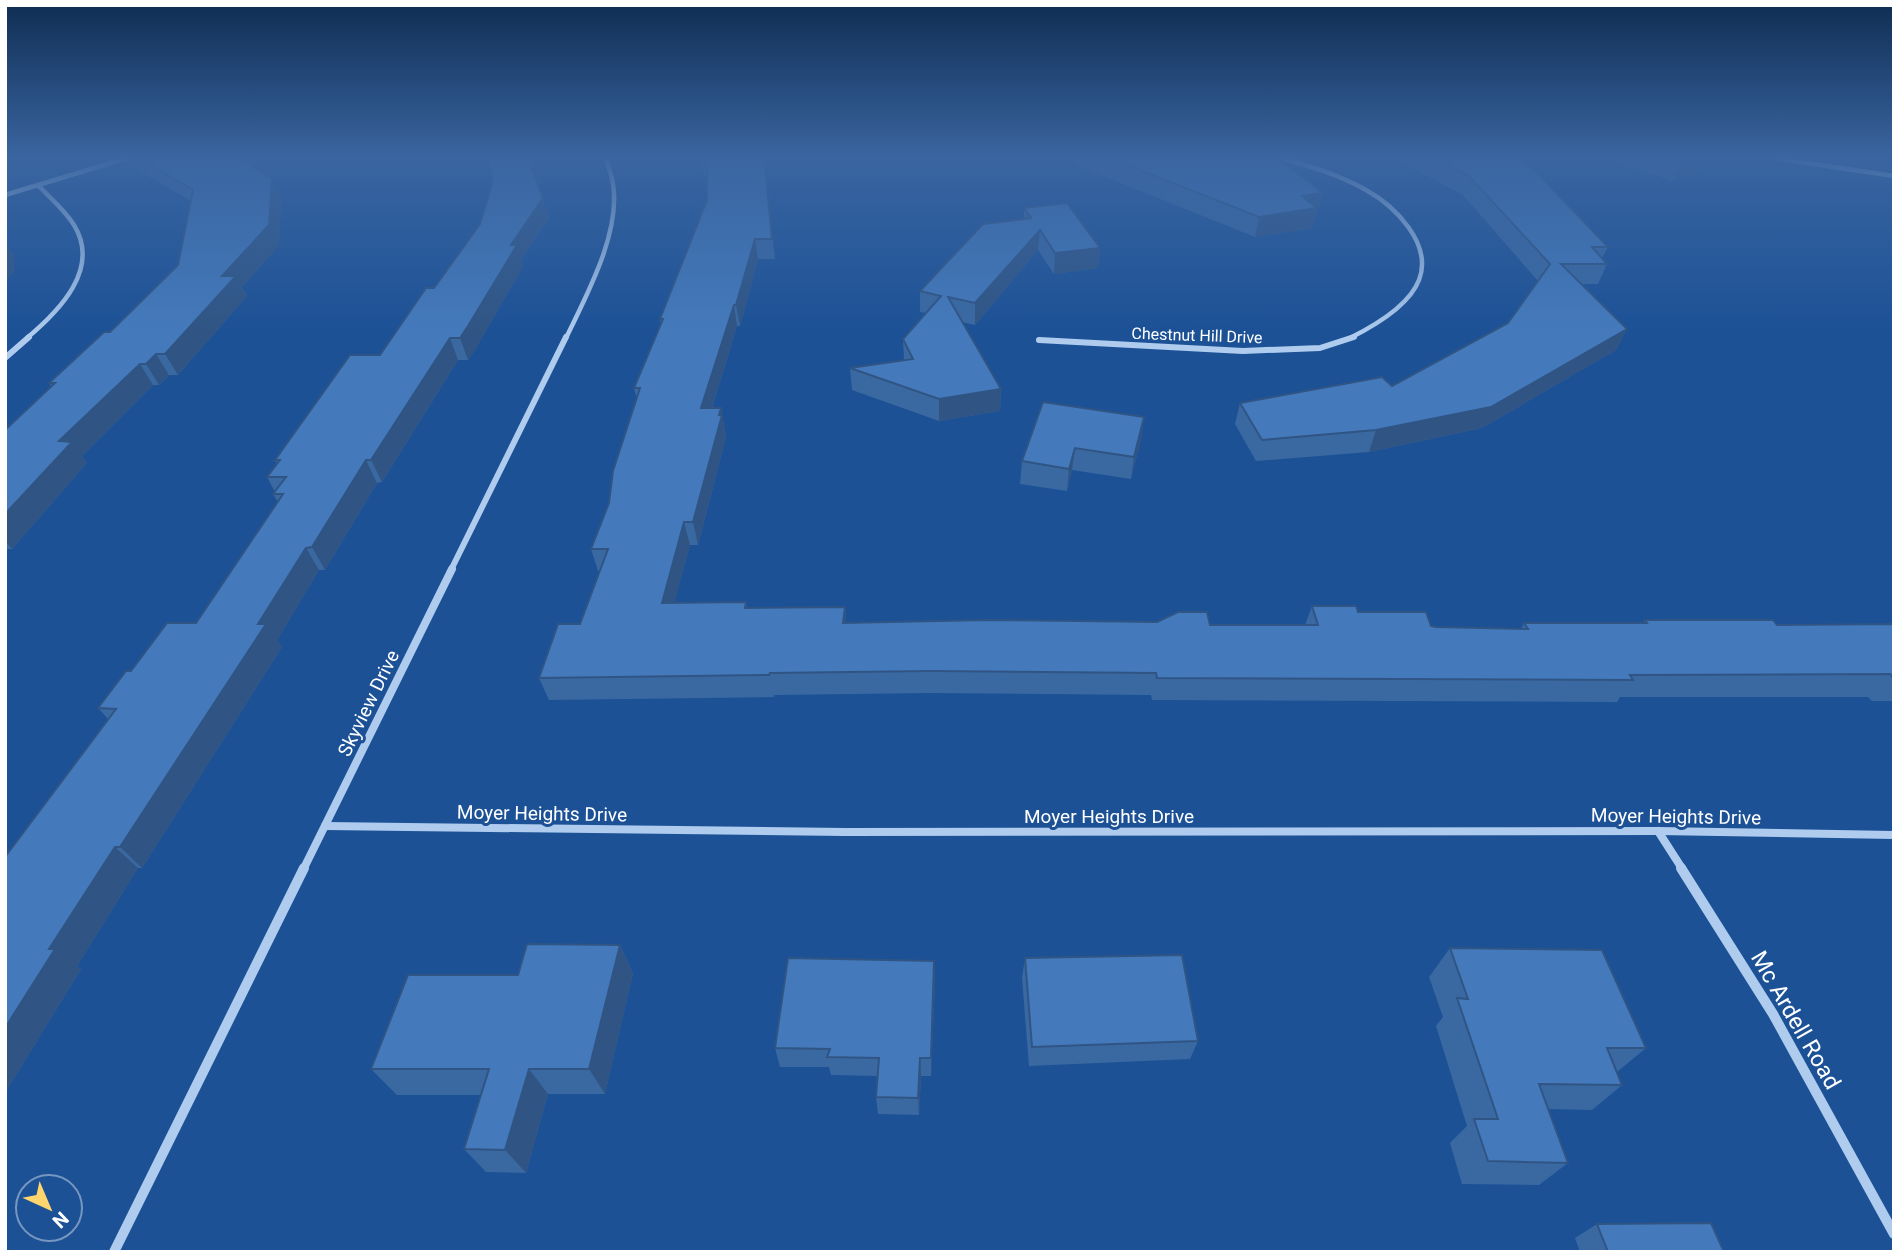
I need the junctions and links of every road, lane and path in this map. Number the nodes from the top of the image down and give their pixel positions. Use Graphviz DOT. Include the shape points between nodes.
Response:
graph roads {
  1 [pos="67,217"];
  2 [pos="612,217"];
  3 [pos="1401,217"];
  4 [pos="1039,340"];
  5 [pos="5,358"];
  6 [pos="325,826"];
  7 [pos="1658,831"];
  8 [pos="1894,835"];
  9 [pos="1894,1234"];
  10 [pos="114,1252"];
  1 -- 5 [label="street" via="76,227 85,255 78,284"];
  2 -- 6 [label="street, Skyview Drive" via="591,287"];
  3 -- 4 [label="street, Chestnut Hill Drive" via="1418,242 1423,270 1412,295 1347,341 1321,348 1228,352"];
  6 -- 7 [label="street, Moyer Heights Drive" via="845,832"];
  6 -- 10 [label="street, Skyview Drive"];
  7 -- 8 [label="street, Moyer Heights Drive"];
  7 -- 9 [label="street, Mc Ardell Road" via="1773,1014"];
}
